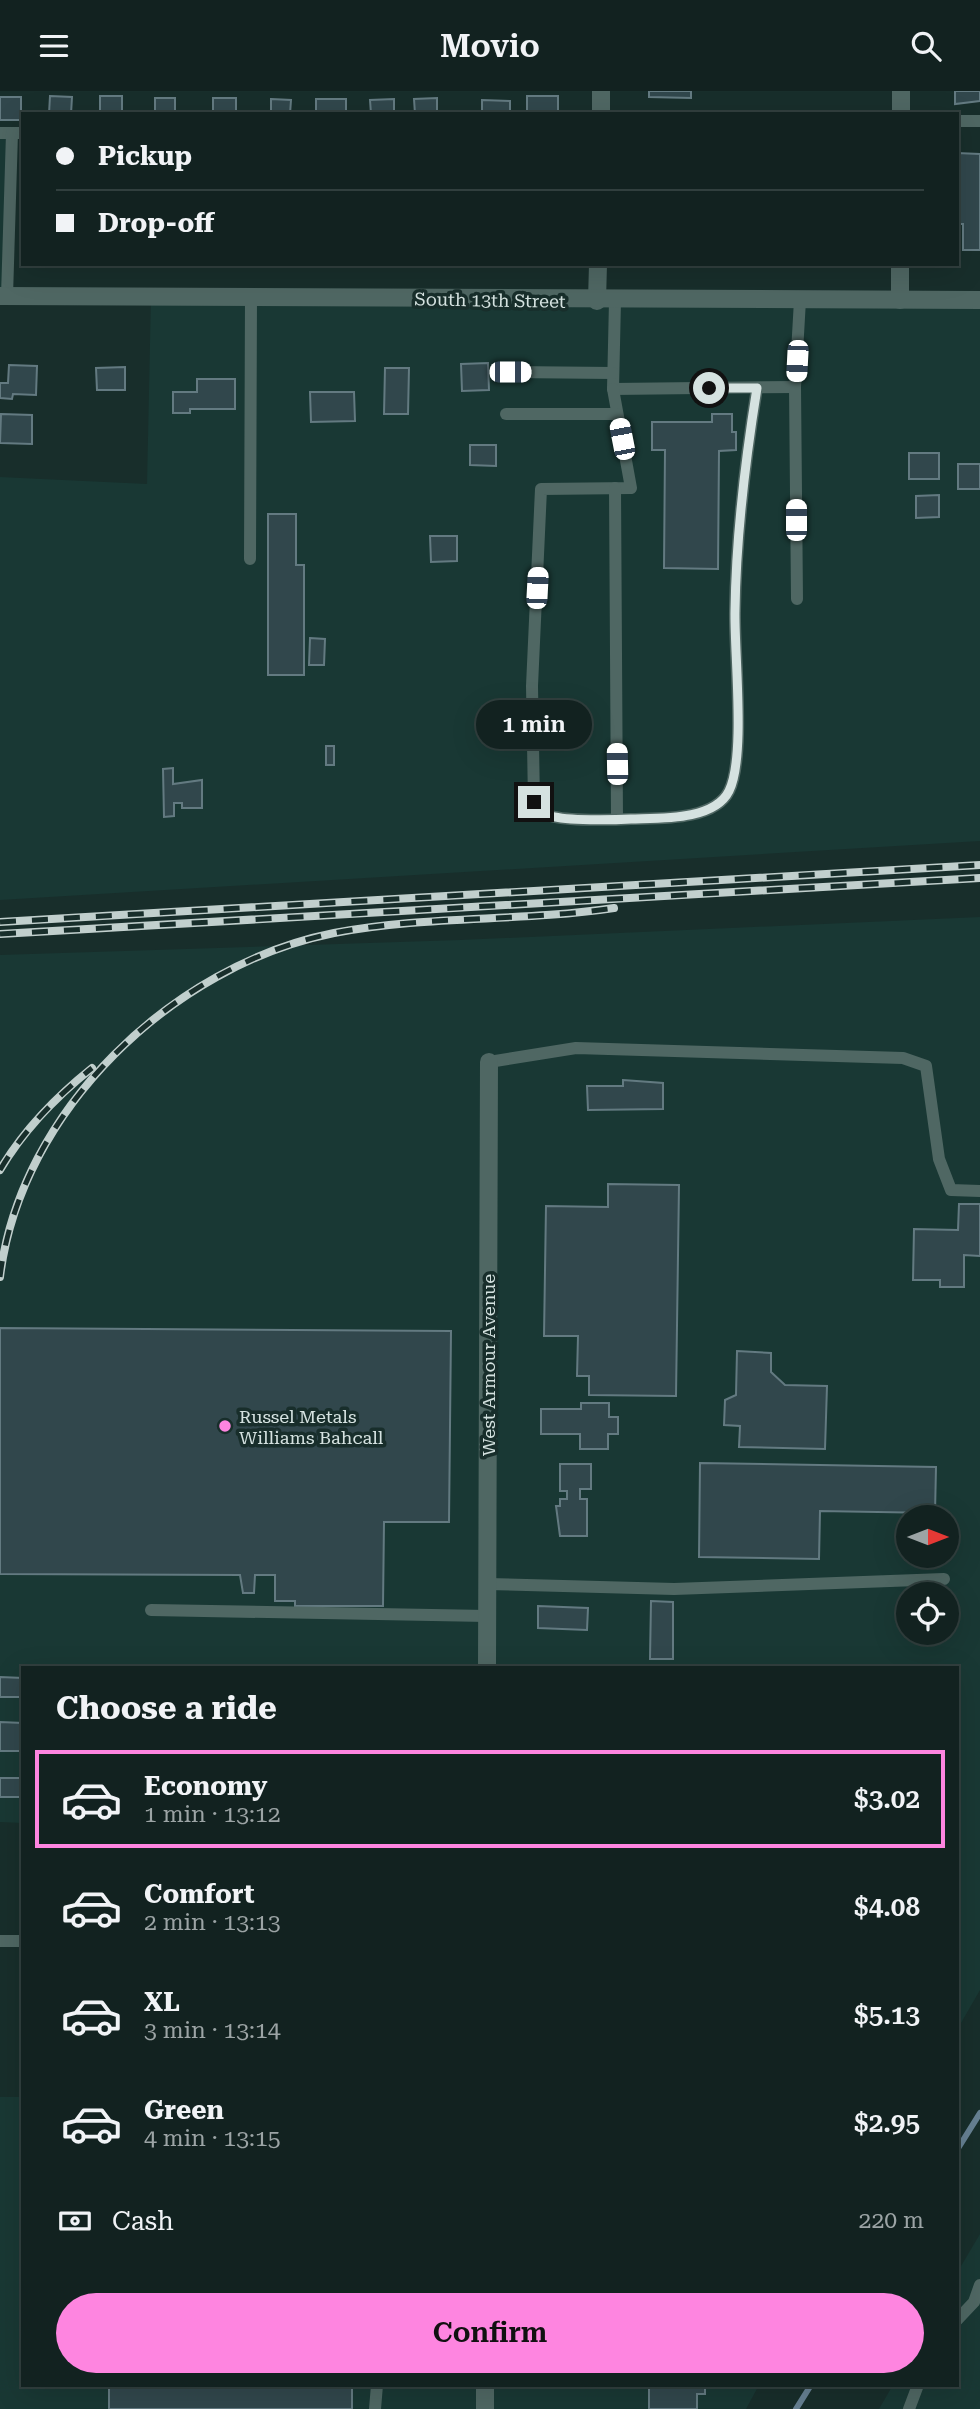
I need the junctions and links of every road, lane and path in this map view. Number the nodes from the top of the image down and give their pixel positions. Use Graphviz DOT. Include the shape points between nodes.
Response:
graph roads {
  1 [pos="601,91"];
  2 [pos="901,91"];
  3 [pos="601,112"];
  4 [pos="901,112"];
  5 [pos="959,121"];
  6 [pos="980,121"];
  7 [pos="12,133"];
  8 [pos="598,266"];
  9 [pos="900,266"];
  10 [pos="4,296"];
  11 [pos="251,297"];
  12 [pos="800,300"];
  13 [pos="900,300"];
  14 [pos="980,300"];
  15 [pos="606,301"];
  16 [pos="510,372"];
  17 [pos="613,373"];
  18 [pos="795,387"];
  19 [pos="757,388"];
  20 [pos="612,389"];
  21 [pos="506,414"];
  22 [pos="617,414"];
  23 [pos="615,488"];
  24 [pos="250,559"];
  25 [pos="797,599"];
  26 [pos="617,820"];
  27 [pos="489,1062"];
  28 [pos="980,1191"];
  29 [pos="944,1579"];
  30 [pos="487,1584"];
  31 [pos="151,1611"];
  32 [pos="487,1616"];
  33 [pos="487,1666"];
  34 [pos="0,1941"];
  35 [pos="21,1941"];
  36 [pos="980,2285"];
  37 [pos="959,2317"];
  38 [pos="377,2387"];
  39 [pos="485,2387"];
  40 [pos="917,2387"];
  41 [pos="375,2409"];
  42 [pos="485,2409"];
  43 [pos="909,2409"];
  1 -- 3 [label="street"];
  2 -- 4 [label="street"];
  5 -- 6 [label="lane"];
  7 -- 10 [label="lane"];
  8 -- 15 [label="street"];
  9 -- 13 [label="street"];
  10 -- 11 [label="street, South 13th Street"];
  11 -- 15 [label="street, South 13th Street"];
  11 -- 24 [label="lane"];
  12 -- 13 [label="street, South 13th Street"];
  12 -- 15 [label="street, South 13th Street"];
  12 -- 18 [label="lane"];
  13 -- 14 [label="street, South 13th Street"];
  15 -- 17 [label="lane"];
  16 -- 17 [label="lane"];
  17 -- 20 [label="lane"];
  18 -- 19 [label="lane"];
  18 -- 25 [label="lane"];
  19 -- 20 [label="lane"];
  19 -- 26 [label="lane" via="740,503 735,771 729,793 712,809 665,818"];
  20 -- 22 [label="lane"];
  21 -- 22 [label="lane"];
  22 -- 23 [label="lane" via="631,488"];
  23 -- 26 [label="lane"];
  23 -- 26 [label="lane" via="541,489 532,686 534,802 550,816"];
  27 -- 28 [label="lane" via="576,1048 903,1058 926,1066 939,1159 951,1190"];
  27 -- 30 [label="street, West Armour Avenue"];
  29 -- 30 [label="lane" via="674,1588"];
  30 -- 32 [label="street, West Armour Avenue"];
  31 -- 32 [label="lane"];
  32 -- 33 [label="street, West Armour Avenue"];
  34 -- 35 [label="lane"];
  36 -- 37 [label="lane" via="974,2302"];
  38 -- 41 [label="lane"];
  39 -- 42 [label="street"];
  40 -- 43 [label="lane"];
}
